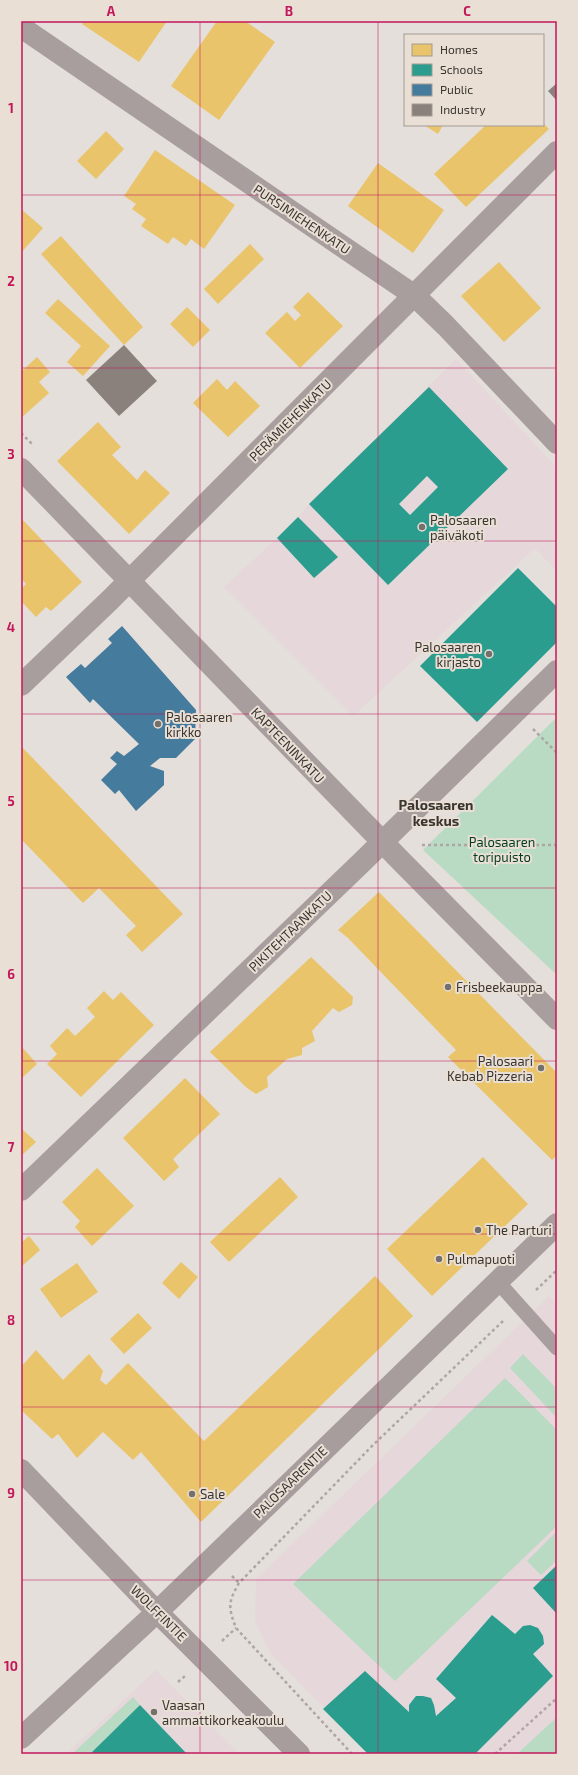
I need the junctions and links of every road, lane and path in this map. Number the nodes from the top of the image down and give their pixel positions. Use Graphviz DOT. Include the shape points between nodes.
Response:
graph roads {
  1 [pos="21,27"];
  2 [pos="557,152"];
  3 [pos="414,296"];
  4 [pos="557,443"];
  5 [pos="21,469"];
  6 [pos="129,581"];
  7 [pos="557,671"];
  8 [pos="21,685"];
  9 [pos="382,842"];
  10 [pos="418,845"];
  11 [pos="557,845"];
  12 [pos="557,1019"];
  13 [pos="21,1190"];
  14 [pos="557,1224"];
  15 [pos="557,1270"];
  16 [pos="498,1282"];
  17 [pos="519,1306"];
  18 [pos="557,1348"];
  19 [pos="21,1470"];
  20 [pos="157,1612"];
  21 [pos="557,1698"];
  22 [pos="21,1738"];
  23 [pos="299,1754"];
  24 [pos="352,1754"];
  25 [pos="495,1754"];
  1 -- 3 [label="street, PURSIMIEHENKATU"];
  2 -- 3 [label="street, PERÄMIEHENKATU"];
  3 -- 4 [label="street, PURSIMIEHENKATU" via="446,326"];
  3 -- 6 [label="street, PERÄMIEHENKATU"];
  5 -- 6 [label="street, KAPTEENINKATU"];
  6 -- 8 [label="street, PERÄMIEHENKATU"];
  6 -- 9 [label="street, KAPTEENINKATU"];
  7 -- 9 [label="street, PIKITEHTAANKATU"];
  9 -- 12 [label="street, KAPTEENINKATU"];
  9 -- 13 [label="street, PIKITEHTAANKATU"];
  10 -- 11 [label="path"];
  14 -- 16 [label="main road, PALOSAARENTIE"];
  15 -- 17 [label="path"];
  16 -- 17 [label="lane"];
  16 -- 20 [label="main road, PALOSAARENTIE"];
  17 -- 18 [label="lane"];
  17 -- 24 [label="path" via="373,1445 239,1583 231,1597 230,1612 236,1628"];
  19 -- 20 [label="street, WOLFFINTIE"];
  20 -- 22 [label="street, PALOSAARENTIE"];
  20 -- 23 [label="main road, WOLFFINTIE"];
  21 -- 25 [label="path"];
}
